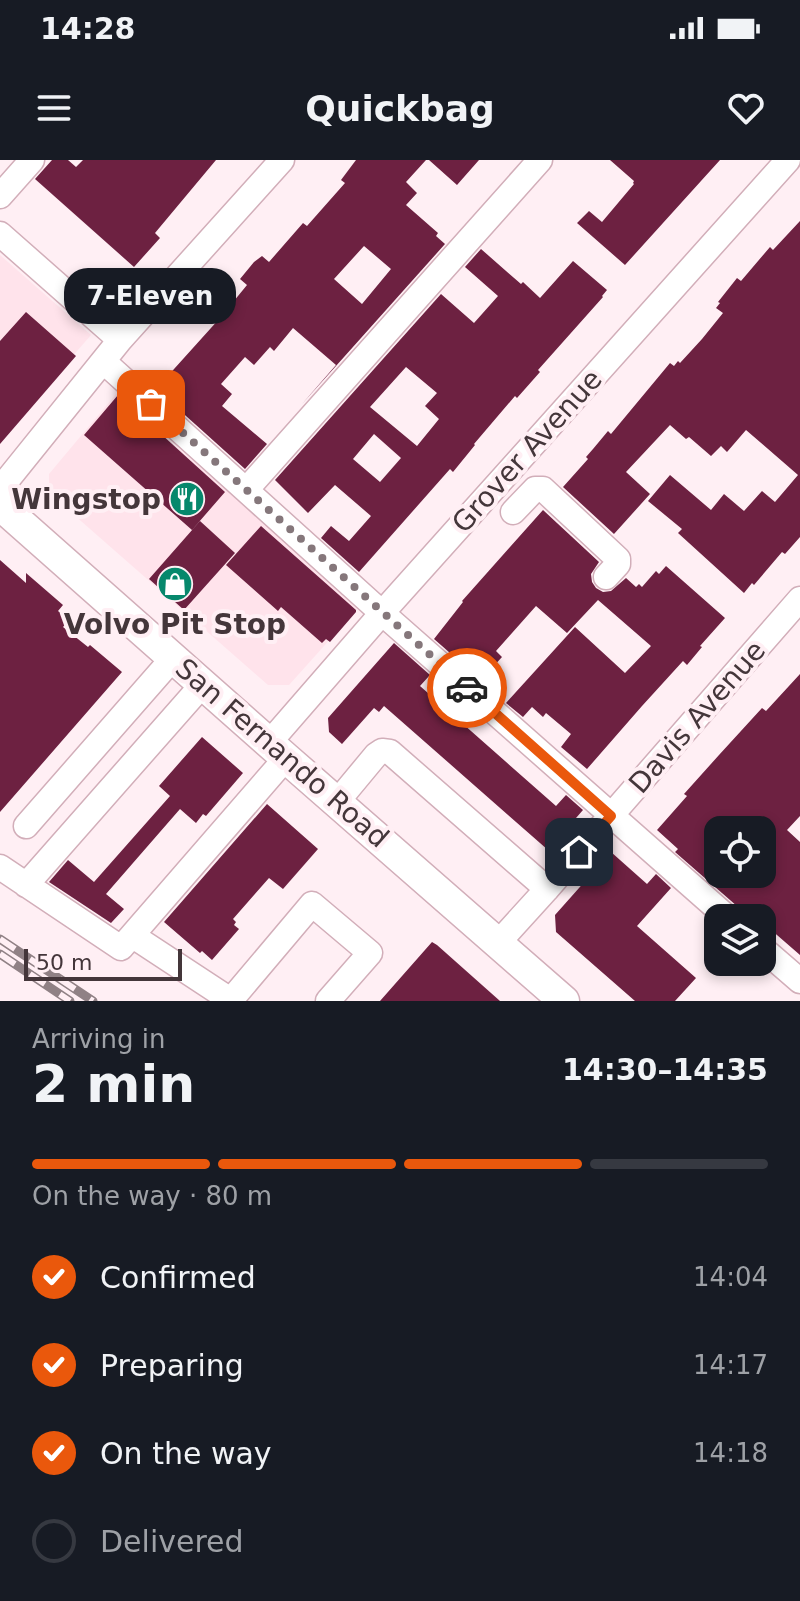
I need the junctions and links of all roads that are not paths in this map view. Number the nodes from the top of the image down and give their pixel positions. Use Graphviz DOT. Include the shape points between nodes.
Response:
graph roads {
  1 [pos="32,160"];
  2 [pos="282,160"];
  3 [pos="540,160"];
  4 [pos="788,160"];
  5 [pos="0,196"];
  6 [pos="0,234"];
  7 [pos="120,340"];
  8 [pos="103,361"];
  9 [pos="503,478"];
  10 [pos="0,489"];
  11 [pos="246,490"];
  12 [pos="0,505"];
  13 [pos="606,577"];
  14 [pos="800,599"];
  15 [pos="382,613"];
  16 [pos="173,658"];
  17 [pos="203,684"];
  18 [pos="278,751"];
  19 [pos="337,802"];
  20 [pos="611,816"];
  21 [pos="26,826"];
  22 [pos="0,867"];
  23 [pos="26,885"];
  24 [pos="547,889"];
  25 [pos="712,904"];
  26 [pos="133,936"];
  27 [pos="498,943"];
  28 [pos="776,960"];
  29 [pos="800,981"];
  30 [pos="232,1000"];
  31 [pos="328,1001"];
  32 [pos="564,1001"];
  1 -- 5 [label="street"];
  2 -- 7 [label="street"];
  3 -- 11 [label="street"];
  4 -- 9 [label="street, Grover Avenue"];
  6 -- 7 [label="street"];
  7 -- 8 [label="street"];
  8 -- 10 [label="street"];
  8 -- 11 [label="street"];
  9 -- 13 [label="street" via="519,506 535,489 543,489 618,559"];
  9 -- 15 [label="street, Grover Avenue"];
  11 -- 15 [label="street"];
  12 -- 16 [label="main road, San Fernando Road"];
  14 -- 20 [label="street, Davis Avenue"];
  15 -- 18 [label="street, Grover Avenue"];
  15 -- 20 [label="street"];
  16 -- 17 [label="main road, San Fernando Road"];
  16 -- 21 [label="street"];
  17 -- 18 [label="main road, San Fernando Road"];
  17 -- 23 [label="street"];
  18 -- 19 [label="main road, San Fernando Road"];
  18 -- 26 [label="street, Grover Avenue"];
  19 -- 24 [label="street" via="376,755 390,752"];
  19 -- 27 [label="main road, San Fernando Road"];
  20 -- 24 [label="street, Davis Avenue"];
  20 -- 25 [label="street"];
  22 -- 23 [label="street"];
  23 -- 26 [label="street" via="121,948"];
  24 -- 27 [label="street, Davis Avenue"];
  26 -- 30 [label="street"];
  27 -- 32 [label="main road, San Fernando Road"];
  28 -- 29 [label="street"];
  30 -- 31 [label="street" via="312,904 370,953"];
}
